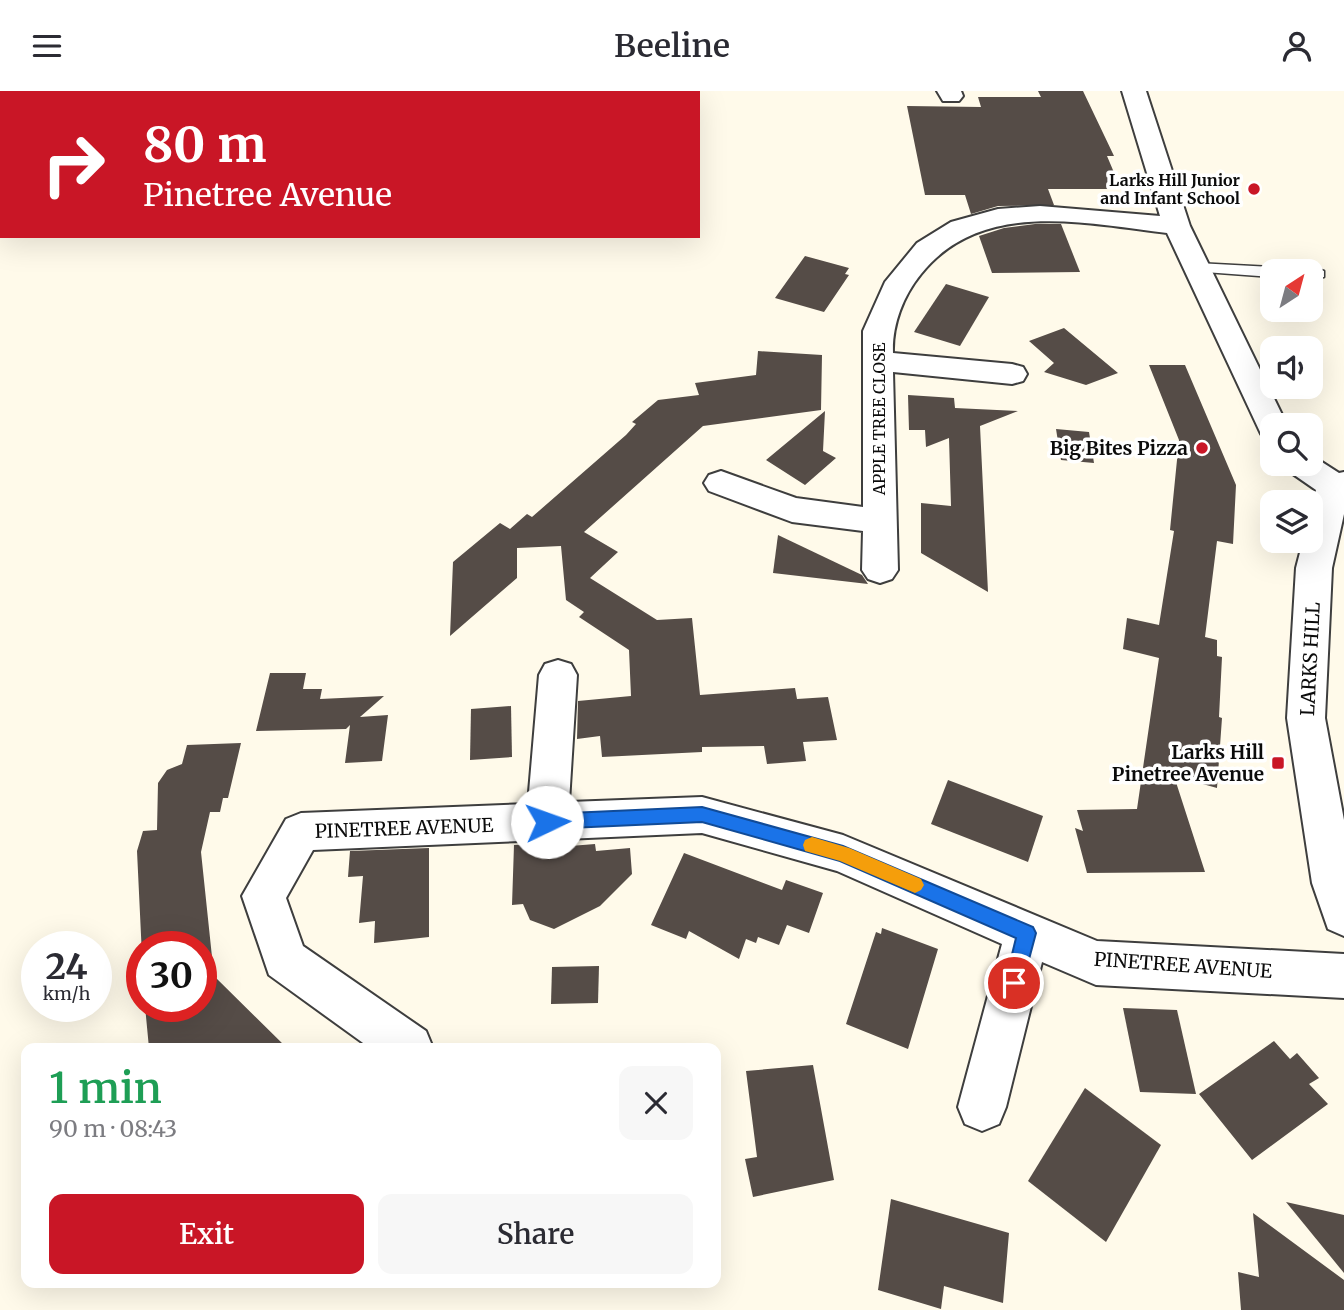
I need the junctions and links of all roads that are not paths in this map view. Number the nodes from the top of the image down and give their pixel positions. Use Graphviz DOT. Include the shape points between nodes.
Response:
graph roads {
  1 [pos="1134,91"];
  2 [pos="1177,226"];
  3 [pos="1197,268"];
  4 [pos="1260,271"];
  5 [pos="878,361"];
  6 [pos="1012,374"];
  7 [pos="1266,413"];
  8 [pos="1323,476"];
  9 [pos="721,483"];
  10 [pos="1339,485"];
  11 [pos="879,521"];
  12 [pos="880,570"];
  13 [pos="558,674"];
  14 [pos="547,822"];
  15 [pos="1344,915"];
  16 [pos="1027,933"];
  17 [pos="1344,976"];
  18 [pos="402,1043"];
  19 [pos="982,1107"];
  1 -- 2 [label="street"];
  2 -- 3 [label="street"];
  2 -- 5 [label="street, APPLE TREE CLOSE" via="1047,213 994,216 962,225 934,239 888,297 878,331"];
  3 -- 4 [label="lane"];
  3 -- 7 [label="street"];
  5 -- 6 [label="street"];
  5 -- 11 [label="street, APPLE TREE CLOSE"];
  8 -- 10 [label="street, LARKS HILL"];
  9 -- 11 [label="street" via="792,510"];
  10 -- 15 [label="street, LARKS HILL" via="1314,568 1306,718 1334,883"];
  11 -- 12 [label="street, APPLE TREE CLOSE"];
  13 -- 14 [label="street"];
  14 -- 16 [label="street, PINETREE AVENUE" via="702,815 843,854"];
  14 -- 18 [label="street, PINETREE AVENUE" via="301,832 264,897 285,960"];
  16 -- 17 [label="street, PINETREE AVENUE" via="1096,963"];
  16 -- 19 [label="street"];
}
